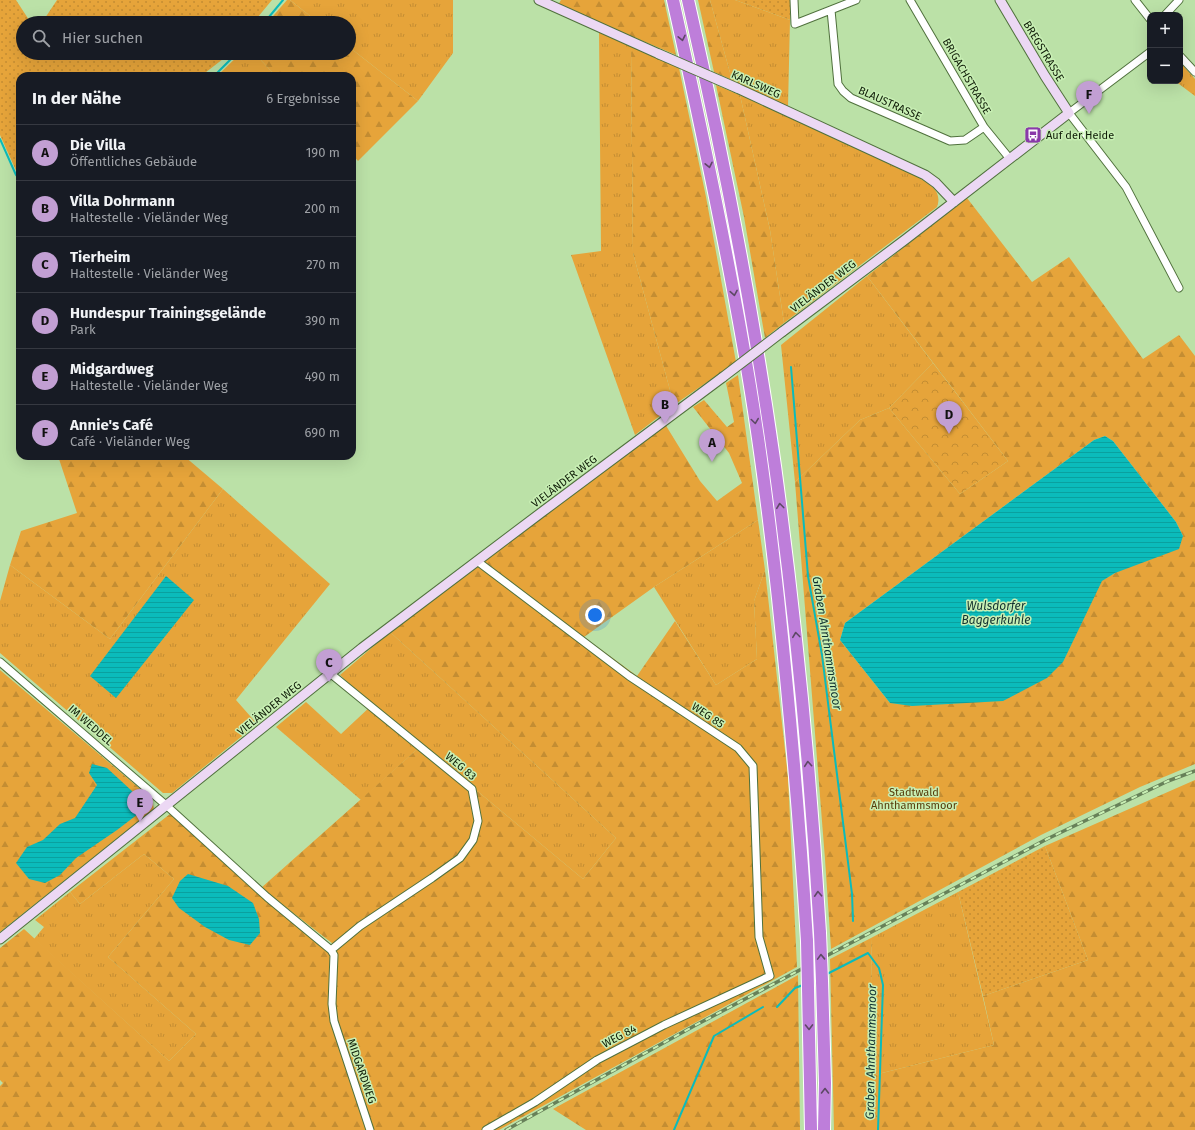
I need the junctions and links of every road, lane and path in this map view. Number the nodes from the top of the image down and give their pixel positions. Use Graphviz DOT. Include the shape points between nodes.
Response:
graph roads {
  1 [pos="539,0"];
  2 [pos="673,0"];
  3 [pos="688,0"];
  4 [pos="794,0"];
  5 [pos="856,0"];
  6 [pos="910,0"];
  7 [pos="1000,0"];
  8 [pos="1136,0"];
  9 [pos="1179,0"];
  10 [pos="831,10"];
  11 [pos="1169,12"];
  12 [pos="1147,15"];
  13 [pos="1147,54"];
  14 [pos="1183,59"];
  15 [pos="1195,72"];
  16 [pos="1069,113"];
  17 [pos="984,127"];
  18 [pos="1010,159"];
  19 [pos="954,202"];
  20 [pos="1179,288"];
  21 [pos="477,561"];
  22 [pos="0,662"];
  23 [pos="330,674"];
  24 [pos="167,806"];
  25 [pos="0,940"];
  26 [pos="331,950"];
  27 [pos="770,976"];
  28 [pos="370,1130"];
  29 [pos="486,1130"];
  30 [pos="811,1130"];
  31 [pos="824,1130"];
  1 -- 19 [label="street, KARLSWEG, bridge" via="925,175"];
  2 -- 30 [label="highway, one-way, bridge" via="721,220 750,381 769,523 797,789 807,941"];
  31 -- 3 [label="highway, one-way, bridge" via="820,933 801,682 761,372 733,213"];
  4 -- 10 [label="street" via="795,24"];
  5 -- 10 [label="street"];
  6 -- 17 [label="street, BRIGACHSTRASSE"];
  7 -- 16 [label="street, BREGSTRASSE"];
  8 -- 12 [label="street"];
  9 -- 11 [label="street"];
  10 -- 17 [label="street, BLAUSTRASSE" via="838,84 851,98 950,141 965,140"];
  13 -- 16 [label="street, VIELÄNDER WEG"];
  14 -- 15 [label="street"];
  16 -- 18 [label="street, VIELÄNDER WEG"];
  16 -- 20 [label="street" via="1126,187"];
  17 -- 18 [label="street, BRIGACHSTRASSE"];
  18 -- 19 [label="street, VIELÄNDER WEG"];
  19 -- 21 [label="street, VIELÄNDER WEG, bridge"];
  21 -- 23 [label="street, VIELÄNDER WEG"];
  21 -- 27 [label="street, WEG 85" via="629,676 738,748 753,766 759,937"];
  22 -- 24 [label="street, IM WEDDEL"];
  23 -- 24 [label="street, VIELÄNDER WEG"];
  23 -- 26 [label="street, WEG 83" via="472,789 478,821 474,840 460,858 360,926"];
  24 -- 25 [label="street, VIELÄNDER WEG"];
  24 -- 26 [label="street" via="267,897"];
  26 -- 28 [label="street, MIDGARDWEG" via="334,955 334,1021"];
  27 -- 29 [label="street, WEG 84" via="664,1025 597,1060 535,1102"];
}
